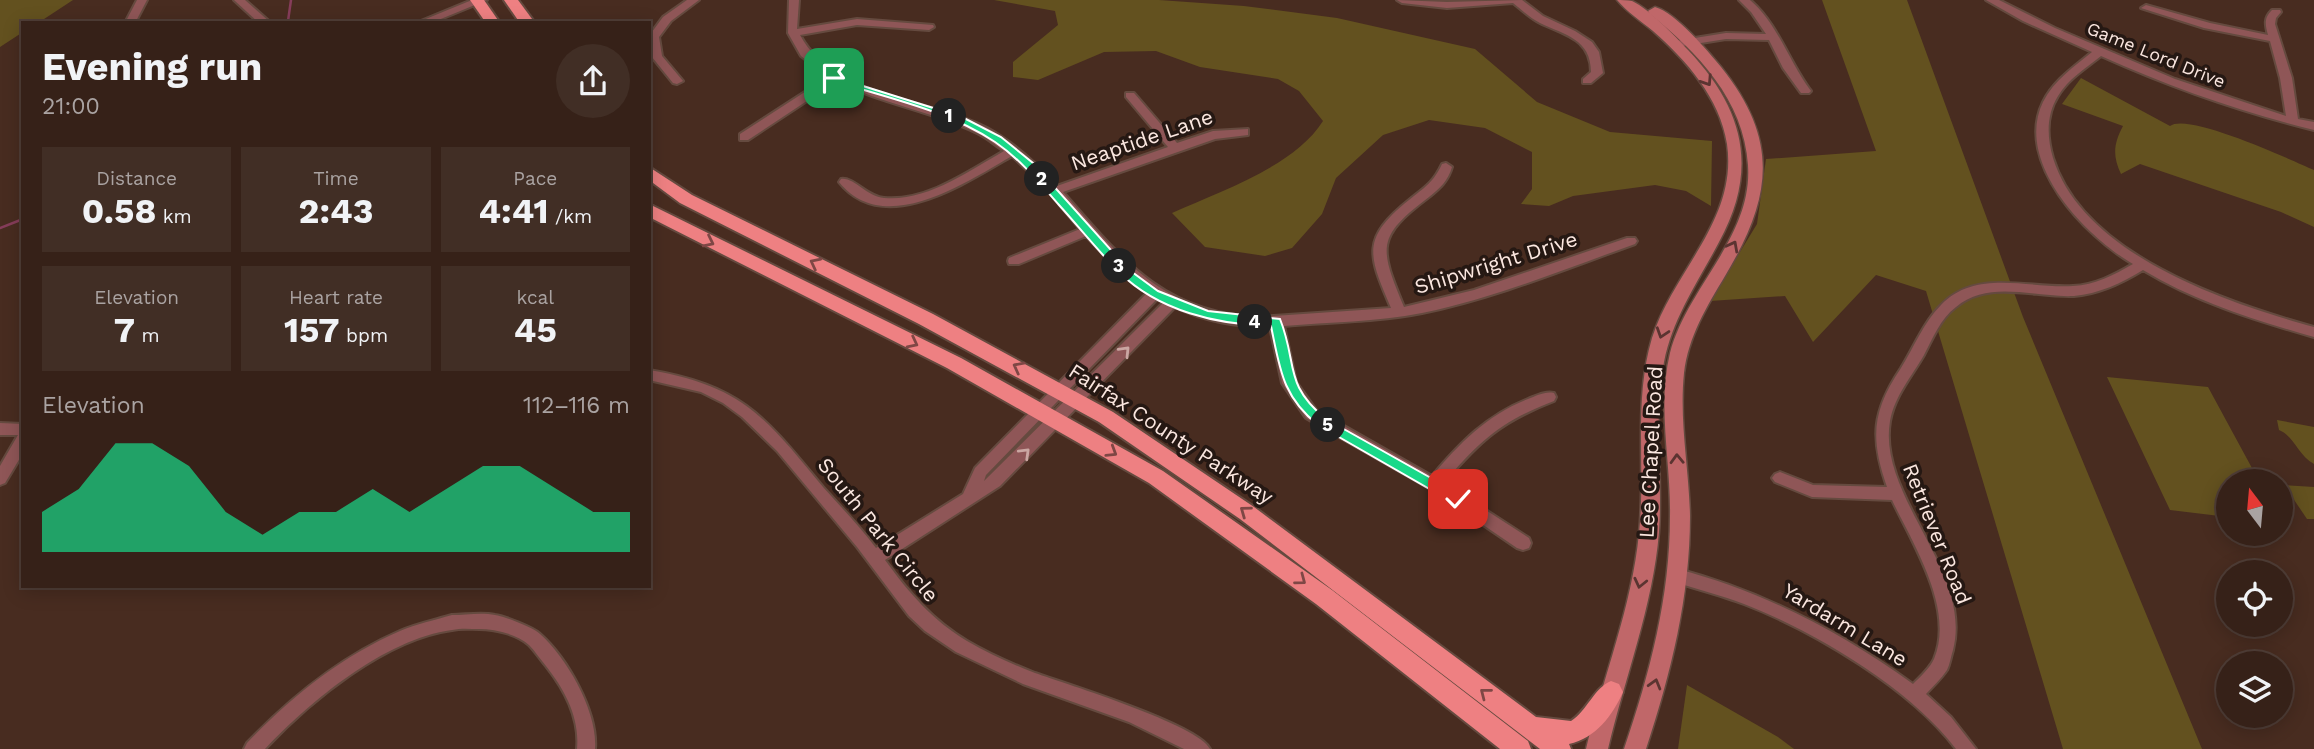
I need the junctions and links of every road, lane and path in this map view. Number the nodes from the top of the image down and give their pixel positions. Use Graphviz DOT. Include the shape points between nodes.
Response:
graph roads {
  1 [pos="142,0"];
  2 [pos="239,0"];
  3 [pos="512,0"];
  4 [pos="694,0"];
  5 [pos="794,0"];
  6 [pos="1402,0"];
  7 [pos="1515,0"];
  8 [pos="1623,0"];
  9 [pos="1641,0"];
  10 [pos="1744,0"];
  11 [pos="1991,0"];
  12 [pos="479,1"];
  13 [pos="2146,8"];
  14 [pos="2276,12"];
  15 [pos="131,21"];
  16 [pos="264,21"];
  17 [pos="426,21"];
  18 [pos="492,21"];
  19 [pos="527,21"];
  20 [pos="929,27"];
  21 [pos="793,33"];
  22 [pos="1773,37"];
  23 [pos="2274,39"];
  24 [pos="1684,43"];
  25 [pos="2099,52"];
  26 [pos="834,78"];
  27 [pos="677,81"];
  28 [pos="1587,81"];
  29 [pos="1805,91"];
  30 [pos="1129,95"];
  31 [pos="2293,121"];
  32 [pos="2314,126"];
  33 [pos="1244,132"];
  34 [pos="744,136"];
  35 [pos="1175,148"];
  36 [pos="1013,151"];
  37 [pos="1446,167"];
  38 [pos="651,174"];
  39 [pos="845,181"];
  40 [pos="1054,191"];
  41 [pos="651,210"];
  42 [pos="1087,231"];
  43 [pos="1631,242"];
  44 [pos="1014,261"];
  45 [pos="2143,264"];
  46 [pos="1155,293"];
  47 [pos="1678,295"];
  48 [pos="1172,302"];
  49 [pos="1699,304"];
  50 [pos="1399,312"];
  51 [pos="1276,322"];
  52 [pos="2314,332"];
  53 [pos="651,375"];
  54 [pos="1069,395"];
  55 [pos="1549,397"];
  56 [pos="1050,415"];
  57 [pos="0,429"];
  58 [pos="21,430"];
  59 [pos="21,442"];
  60 [pos="1780,478"];
  61 [pos="0,479"];
  62 [pos="1434,484"];
  63 [pos="1898,494"];
  64 [pos="1523,543"];
  65 [pos="874,558"];
  66 [pos="1678,576"];
  67 [pos="1611,692"];
  68 [pos="1916,694"];
  69 [pos="1515,716"];
  70 [pos="253,749"];
  71 [pos="586,749"];
  72 [pos="1201,749"];
  73 [pos="1519,749"];
  74 [pos="1559,749"];
  75 [pos="1597,749"];
  76 [pos="1635,749"];
  77 [pos="1967,749"];
  1 -- 15 [label="street"];
  2 -- 16 [label="street"];
  3 -- 19 [label="highway"];
  4 -- 27 [label="street" via="667,19 654,37 657,57"];
  5 -- 21 [label="street"];
  6 -- 7 [label="street" via="1469,5"];
  7 -- 28 [label="street" via="1588,44 1598,64 1597,73"];
  8 -- 24 [label="main road, Lee Chapel Road"];
  9 -- 24 [label="main road, Lee Chapel Road"];
  10 -- 22 [label="street" via="1761,15"];
  11 -- 25 [label="street, Game Lord Drive"];
  12 -- 17 [label="street"];
  12 -- 18 [label="highway"];
  13 -- 23 [label="street"];
  14 -- 23 [label="street" via="2270,20"];
  20 -- 21 [label="street" via="857,22"];
  21 -- 26 [label="street, Shipwright Drive" via="804,54"];
  22 -- 24 [label="street" via="1726,36"];
  22 -- 29 [label="street" via="1786,68"];
  23 -- 31 [label="street"];
  24 -- 47 [label="main road, Lee Chapel Road, one-way" via="1731,130 1736,172 1724,220"];
  49 -- 24 [label="main road, Lee Chapel Road, one-way" via="1742,228 1753,199 1756,168 1750,134 1734,96 1713,65"];
  25 -- 31 [label="street, Game Lord Drive" via="2197,93"];
  25 -- 45 [label="street" via="2050,100 2042,129 2045,153 2061,188 2080,212"];
  26 -- 34 [label="street"];
  26 -- 36 [label="street, Shipwright Drive" via="959,119"];
  30 -- 35 [label="street"];
  31 -- 32 [label="street, Game Lord Drive"];
  33 -- 35 [label="street, Neaptide Lane" via="1220,133"];
  35 -- 40 [label="street, Neaptide Lane"];
  36 -- 39 [label="street" via="937,192 911,200 886,202 862,197"];
  36 -- 40 [label="street, Shipwright Drive"];
  37 -- 50 [label="street" via="1439,183 1391,220 1380,237 1379,261"];
  54 -- 38 [label="highway, Fairfax County Parkway, one-way" via="686,199"];
  40 -- 42 [label="street, Shipwright Drive"];
  41 -- 56 [label="highway, one-way"];
  42 -- 44 [label="street"];
  42 -- 46 [label="street, Shipwright Drive" via="1124,271"];
  43 -- 50 [label="street, Shipwright Drive" via="1456,299"];
  45 -- 52 [label="street" via="2231,307"];
  45 -- 63 [label="street, Retriever Road" via="2113,282 2092,288 1993,288 1968,293 1951,303 1886,409 1883,446"];
  46 -- 48 [label="street, Shipwright Drive"];
  46 -- 54 [label="street"];
  47 -- 49 [label="main road"];
  47 -- 67 [label="main road, Lee Chapel Road, one-way" via="1651,386 1646,558"];
  48 -- 51 [label="street, Shipwright Drive" via="1227,319"];
  54 -- 48 [label="street, one-way"];
  66 -- 49 [label="main road, Lee Chapel Road, one-way" via="1675,376 1679,351"];
  50 -- 51 [label="street, Shipwright Drive"];
  51 -- 62 [label="street" via="1289,383 1303,407"];
  53 -- 65 [label="street, South Park Circle" via="712,390 752,414"];
  54 -- 56 [label="street"];
  69 -- 54 [label="highway, Fairfax County Parkway, one-way" via="1247,513"];
  55 -- 62 [label="street" via="1491,423"];
  56 -- 65 [label="street" via="995,482"];
  56 -- 73 [label="highway, one-way" via="1156,477 1264,553"];
  57 -- 58 [label="street"];
  59 -- 61 [label="street"];
  60 -- 63 [label="street" via="1812,491"];
  62 -- 64 [label="street"];
  63 -- 68 [label="street, Retriever Road" via="1942,594 1950,627 1945,661"];
  65 -- 72 [label="street, South Park Circle" via="928,624 958,645 1021,676 1152,722"];
  66 -- 68 [label="street, Yardarm Lane" via="1777,608"];
  76 -- 66 [label="main road, Lee Chapel Road, one-way" via="1675,611"];
  67 -- 69 [label="highway" via="1593,720 1574,733 1552,733"];
  67 -- 75 [label="main road, Lee Chapel Road"];
  68 -- 77 [label="street, Yardarm Lane"];
  69 -- 74 [label="highway, Fairfax County Parkway"];
  70 -- 71 [label="street" via="309,694 374,651 431,628 474,620 521,629 547,648 585,718"];
}
